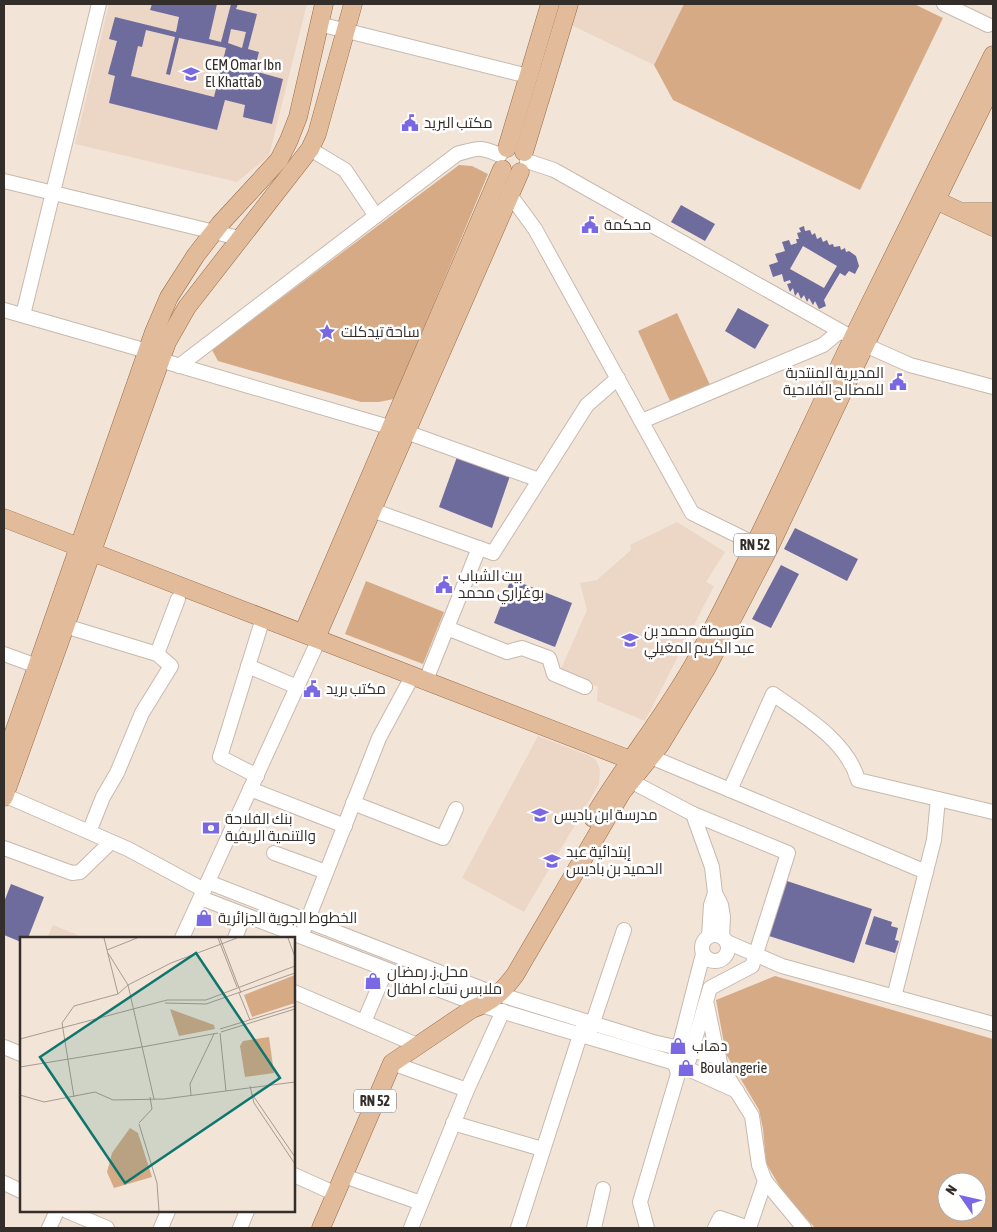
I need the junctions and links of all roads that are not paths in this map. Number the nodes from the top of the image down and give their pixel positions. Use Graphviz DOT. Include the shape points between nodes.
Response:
graph roads {
  1 [pos="99,4"];
  2 [pos="324,4"];
  3 [pos="353,4"];
  4 [pos="550,4"];
  5 [pos="569,4"];
  6 [pos="944,4"];
  7 [pos="319,24"];
  8 [pos="988,25"];
  9 [pos="346,31"];
  10 [pos="993,54"];
  11 [pos="528,76"];
  12 [pos="993,84"];
  13 [pos="283,152"];
  14 [pos="305,156"];
  15 [pos="503,157"];
  16 [pos="524,162"];
  17 [pos="4,181"];
  18 [pos="53,193"];
  19 [pos="510,195"];
  20 [pos="930,198"];
  21 [pos="960,212"];
  22 [pos="993,212"];
  23 [pos="376,216"];
  24 [pos="993,228"];
  25 [pos="214,232"];
  26 [pos="239,238"];
  27 [pos="169,297"];
  28 [pos="187,307"];
  29 [pos="4,310"];
  30 [pos="23,315"];
  31 [pos="853,338"];
  32 [pos="154,356"];
  33 [pos="178,366"];
  34 [pos="618,378"];
  35 [pos="993,387"];
  36 [pos="642,421"];
  37 [pos="399,430"];
  38 [pos="539,480"];
  39 [pos="365,508"];
  40 [pos="4,518"];
  41 [pos="762,547"];
  42 [pos="479,548"];
  43 [pos="85,549"];
  44 [pos="178,599"];
  45 [pos="264,618"];
  46 [pos="65,626"];
  47 [pos="447,628"];
  48 [pos="313,637"];
  49 [pos="4,654"];
  50 [pos="157,654"];
  51 [pos="248,666"];
  52 [pos="43,668"];
  53 [pos="419,678"];
  54 [pos="585,686"];
  55 [pos="297,687"];
  56 [pos="642,760"];
  57 [pos="4,761"];
  58 [pos="256,776"];
  59 [pos="626,778"];
  60 [pos="250,789"];
  61 [pos="730,790"];
  62 [pos="4,796"];
  63 [pos="938,799"];
  64 [pos="353,803"];
  65 [pos="456,809"];
  66 [pos="993,812"];
  67 [pos="693,814"];
  68 [pos="344,826"];
  69 [pos="89,832"];
  70 [pos="111,842"];
  71 [pos="4,848"];
  72 [pos="274,853"];
  73 [pos="326,872"];
  74 [pos="926,872"];
  75 [pos="204,890"];
  76 [pos="244,915"];
  77 [pos="307,921"];
  78 [pos="624,930"];
  79 [pos="182,937"];
  80 [pos="235,937"];
  81 [pos="300,937"];
  82 [pos="719,938"];
  83 [pos="702,954"];
  84 [pos="754,960"];
  85 [pos="717,961"];
  86 [pos="386,970"];
  87 [pos="710,988"];
  88 [pos="295,992"];
  89 [pos="894,997"];
  90 [pos="486,1002"];
  91 [pos="706,1002"];
  92 [pos="364,1022"];
  93 [pos="588,1022"];
  94 [pos="993,1024"];
  95 [pos="584,1036"];
  96 [pos="417,1045"];
  97 [pos="4,1047"];
  98 [pos="685,1049"];
  99 [pos="20,1054"];
  100 [pos="719,1057"];
  101 [pos="392,1063"];
  102 [pos="680,1068"];
  103 [pos="467,1090"];
  104 [pos="737,1091"];
  105 [pos="454,1123"];
  106 [pos="542,1149"];
  107 [pos="295,1175"];
  108 [pos="344,1176"];
  109 [pos="765,1180"];
  110 [pos="4,1183"];
  111 [pos="603,1189"];
  112 [pos="20,1191"];
  113 [pos="336,1194"];
  114 [pos="421,1203"];
  115 [pos="57,1212"];
  116 [pos="69,1212"];
  117 [pos="168,1212"];
  118 [pos="247,1212"];
  119 [pos="49,1228"];
  120 [pos="107,1228"];
  121 [pos="161,1228"];
  122 [pos="240,1228"];
  123 [pos="322,1228"];
  124 [pos="411,1228"];
  125 [pos="518,1228"];
  126 [pos="594,1228"];
  127 [pos="648,1228"];
  128 [pos="715,1228"];
  129 [pos="749,1228"];
  130 [pos="804,1228"];
  1 -- 18 [label="street"];
  2 -- 7 [label="main road"];
  3 -- 9 [label="main road"];
  4 -- 11 [label="main road"];
  5 -- 16 [label="main road"];
  6 -- 8 [label="street"];
  7 -- 9 [label="street"];
  7 -- 13 [label="main road" via="298,117"];
  9 -- 11 [label="street"];
  9 -- 14 [label="main road" via="318,134"];
  10 -- 20 [label="main road, RN 52"];
  11 -- 15 [label="main road"];
  12 -- 20 [label="main road, RN 52"];
  13 -- 14 [label="main road"];
  13 -- 25 [label="main road"];
  14 -- 23 [label="street" via="345,170"];
  14 -- 26 [label="main road"];
  15 -- 16 [label="main road" via="516,146"];
  15 -- 16 [label="main road" via="510,174"];
  15 -- 23 [label="street" via="485,148 457,154"];
  15 -- 37 [label="main road"];
  16 -- 19 [label="main road"];
  16 -- 31 [label="street" via="554,170"];
  17 -- 18 [label="street"];
  18 -- 25 [label="street"];
  18 -- 30 [label="street"];
  19 -- 34 [label="street" via="535,229"];
  19 -- 37 [label="main road"];
  20 -- 21 [label="main road"];
  20 -- 31 [label="main road, RN 52"];
  21 -- 22 [label="main road"];
  21 -- 24 [label="main road"];
  23 -- 33 [label="street"];
  25 -- 26 [label="street"];
  25 -- 27 [label="main road"];
  26 -- 28 [label="main road"];
  27 -- 28 [label="main road"];
  27 -- 32 [label="main road"];
  28 -- 32 [label="main road" via="167,342"];
  29 -- 30 [label="street"];
  30 -- 32 [label="street"];
  31 -- 35 [label="street" via="910,365"];
  31 -- 36 [label="street" via="822,345"];
  31 -- 41 [label="main road, RN 52"];
  32 -- 33 [label="street"];
  32 -- 43 [label="main road"];
  33 -- 37 [label="street"];
  34 -- 36 [label="street"];
  34 -- 38 [label="street" via="587,405"];
  36 -- 41 [label="street" via="692,512"];
  37 -- 38 [label="street"];
  37 -- 39 [label="main road"];
  38 -- 42 [label="street" via="493,553"];
  39 -- 42 [label="street"];
  39 -- 48 [label="main road"];
  40 -- 43 [label="main road"];
  41 -- 56 [label="main road, RN 52" via="671,702"];
  42 -- 47 [label="street"];
  43 -- 45 [label="main road"];
  43 -- 46 [label="main road"];
  43 -- 52 [label="main road"];
  44 -- 50 [label="street"];
  45 -- 48 [label="main road"];
  45 -- 51 [label="street"];
  46 -- 50 [label="street"];
  46 -- 52 [label="main road"];
  47 -- 53 [label="street"];
  47 -- 54 [label="street" via="507,652 522,648 549,658 554,674"];
  48 -- 53 [label="main road"];
  48 -- 55 [label="street"];
  49 -- 52 [label="street"];
  50 -- 69 [label="street" via="171,666 142,713"];
  51 -- 55 [label="street"];
  51 -- 58 [label="street" via="220,757"];
  52 -- 57 [label="main road"];
  52 -- 62 [label="main road"];
  53 -- 56 [label="main road"];
  53 -- 64 [label="street" via="379,738"];
  55 -- 58 [label="street"];
  56 -- 59 [label="main road, RN 52"];
  56 -- 61 [label="street"];
  58 -- 60 [label="street"];
  59 -- 67 [label="street"];
  59 -- 90 [label="main road, RN 52" via="611,788"];
  60 -- 68 [label="street"];
  60 -- 75 [label="street"];
  61 -- 63 [label="street" via="773,694 841,748 855,768 858,780"];
  61 -- 74 [label="street"];
  62 -- 69 [label="street"];
  63 -- 66 [label="street"];
  63 -- 74 [label="street" via="934,840"];
  64 -- 65 [label="street" via="443,838"];
  64 -- 68 [label="street"];
  67 -- 82 [label="street" via="712,867 715,893 721,905 723,917"];
  67 -- 84 [label="street" via="788,853"];
  68 -- 73 [label="street"];
  69 -- 70 [label="street"];
  70 -- 71 [label="street" via="80,872 72,873"];
  70 -- 75 [label="street"];
  72 -- 73 [label="street"];
  73 -- 77 [label="street"];
  74 -- 89 [label="street"];
  75 -- 76 [label="street"];
  75 -- 77 [label="street"];
  75 -- 79 [label="street"];
  76 -- 80 [label="street"];
  76 -- 81 [label="street"];
  77 -- 81 [label="street"];
  77 -- 90 [label="street"];
  78 -- 93 [label="street"];
  81 -- 86 [label="street"];
  82 -- 83 [label="street" via="704,941"];
  82 -- 84 [label="street"];
  82 -- 85 [label="street" via="728,950 725,957"];
  83 -- 85 [label="street" via="708,960"];
  83 -- 98 [label="street"];
  84 -- 85 [label="street"];
  84 -- 87 [label="street"];
  84 -- 89 [label="street"];
  85 -- 87 [label="street"];
  86 -- 90 [label="street"];
  86 -- 92 [label="street"];
  87 -- 91 [label="street"];
  88 -- 92 [label="street"];
  89 -- 94 [label="street"];
  90 -- 93 [label="street"];
  90 -- 95 [label="street"];
  90 -- 96 [label="main road, RN 52"];
  90 -- 103 [label="street"];
  91 -- 98 [label="street"];
  91 -- 100 [label="street"];
  92 -- 96 [label="street"];
  93 -- 95 [label="street"];
  93 -- 98 [label="street"];
  95 -- 102 [label="street"];
  95 -- 106 [label="street"];
  96 -- 101 [label="main road, RN 52"];
  97 -- 99 [label="street"];
  98 -- 100 [label="street"];
  98 -- 102 [label="street"];
  100 -- 104 [label="street"];
  101 -- 103 [label="street"];
  101 -- 108 [label="main road, RN 52"];
  102 -- 104 [label="street"];
  102 -- 127 [label="street" via="640,1202"];
  103 -- 105 [label="street"];
  104 -- 109 [label="street" via="752,1116 759,1165"];
  105 -- 106 [label="street"];
  105 -- 114 [label="street"];
  106 -- 125 [label="street"];
  107 -- 113 [label="street"];
  108 -- 113 [label="main road, RN 52"];
  108 -- 114 [label="street"];
  109 -- 129 [label="street"];
  109 -- 130 [label="street"];
  110 -- 112 [label="street"];
  111 -- 126 [label="street"];
  113 -- 123 [label="main road, RN 52"];
  114 -- 124 [label="street"];
  115 -- 119 [label="street"];
  116 -- 120 [label="street"];
  117 -- 121 [label="street"];
  118 -- 122 [label="street"];
  128 -- 129 [label="street" via="720,1218"];
}
